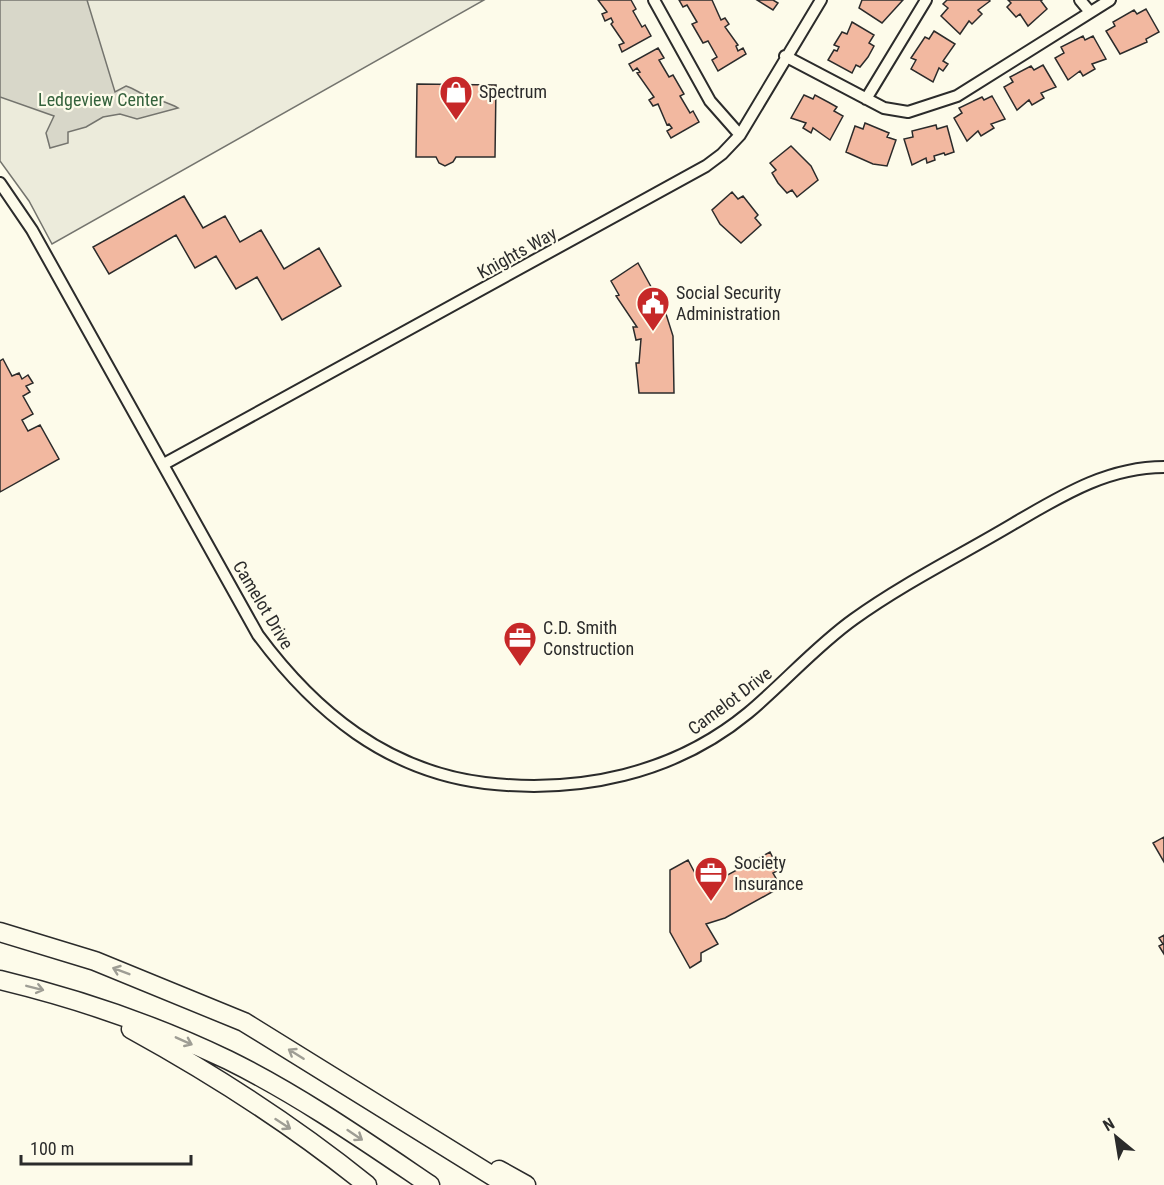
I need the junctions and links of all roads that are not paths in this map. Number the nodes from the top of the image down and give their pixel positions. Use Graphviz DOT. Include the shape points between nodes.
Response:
graph roads {
  1 [pos="654,0"];
  2 [pos="821,0"];
  3 [pos="926,0"];
  4 [pos="1080,0"];
  5 [pos="1110,0"];
  6 [pos="1090,12"];
  7 [pos="785,56"];
  8 [pos="866,99"];
  9 [pos="740,135"];
  10 [pos="0,183"];
  11 [pos="164,464"];
  12 [pos="1164,467"];
  13 [pos="0,932"];
  14 [pos="0,980"];
  15 [pos="71,997"];
  16 [pos="346,1085"];
  17 [pos="367,1185"];
  18 [pos="430,1185"];
  19 [pos="507,1185"];
  20 [pos="526,1185"];
  1 -- 9 [label="street" via="710,101"];
  2 -- 7 [label="street, Knights Way"];
  3 -- 8 [label="street"];
  4 -- 6 [label="street"];
  5 -- 6 [label="street"];
  6 -- 8 [label="street" via="957,96 908,112 884,108"];
  7 -- 8 [label="street"];
  7 -- 9 [label="street, Knights Way"];
  9 -- 11 [label="street, Knights Way" via="706,166"];
  10 -- 11 [label="street, Camelot Drive" via="32,230"];
  11 -- 12 [label="street, Camelot Drive" via="258,635 320,707 345,727 404,760 467,781 536,787 589,782 641,771 695,748 747,713 854,619 883,600 1062,496 1106,476 1141,467"];
  16 -- 13 [label="highway, one-way" via="244,1022 95,961"];
  14 -- 15 [label="highway, one-way"];
  15 -- 17 [label="highway, one-way" via="176,1054 326,1152"];
  15 -- 18 [label="highway, one-way" via="229,1061 326,1116"];
  16 -- 19 [label="highway"];
  16 -- 20 [label="highway"];
}
